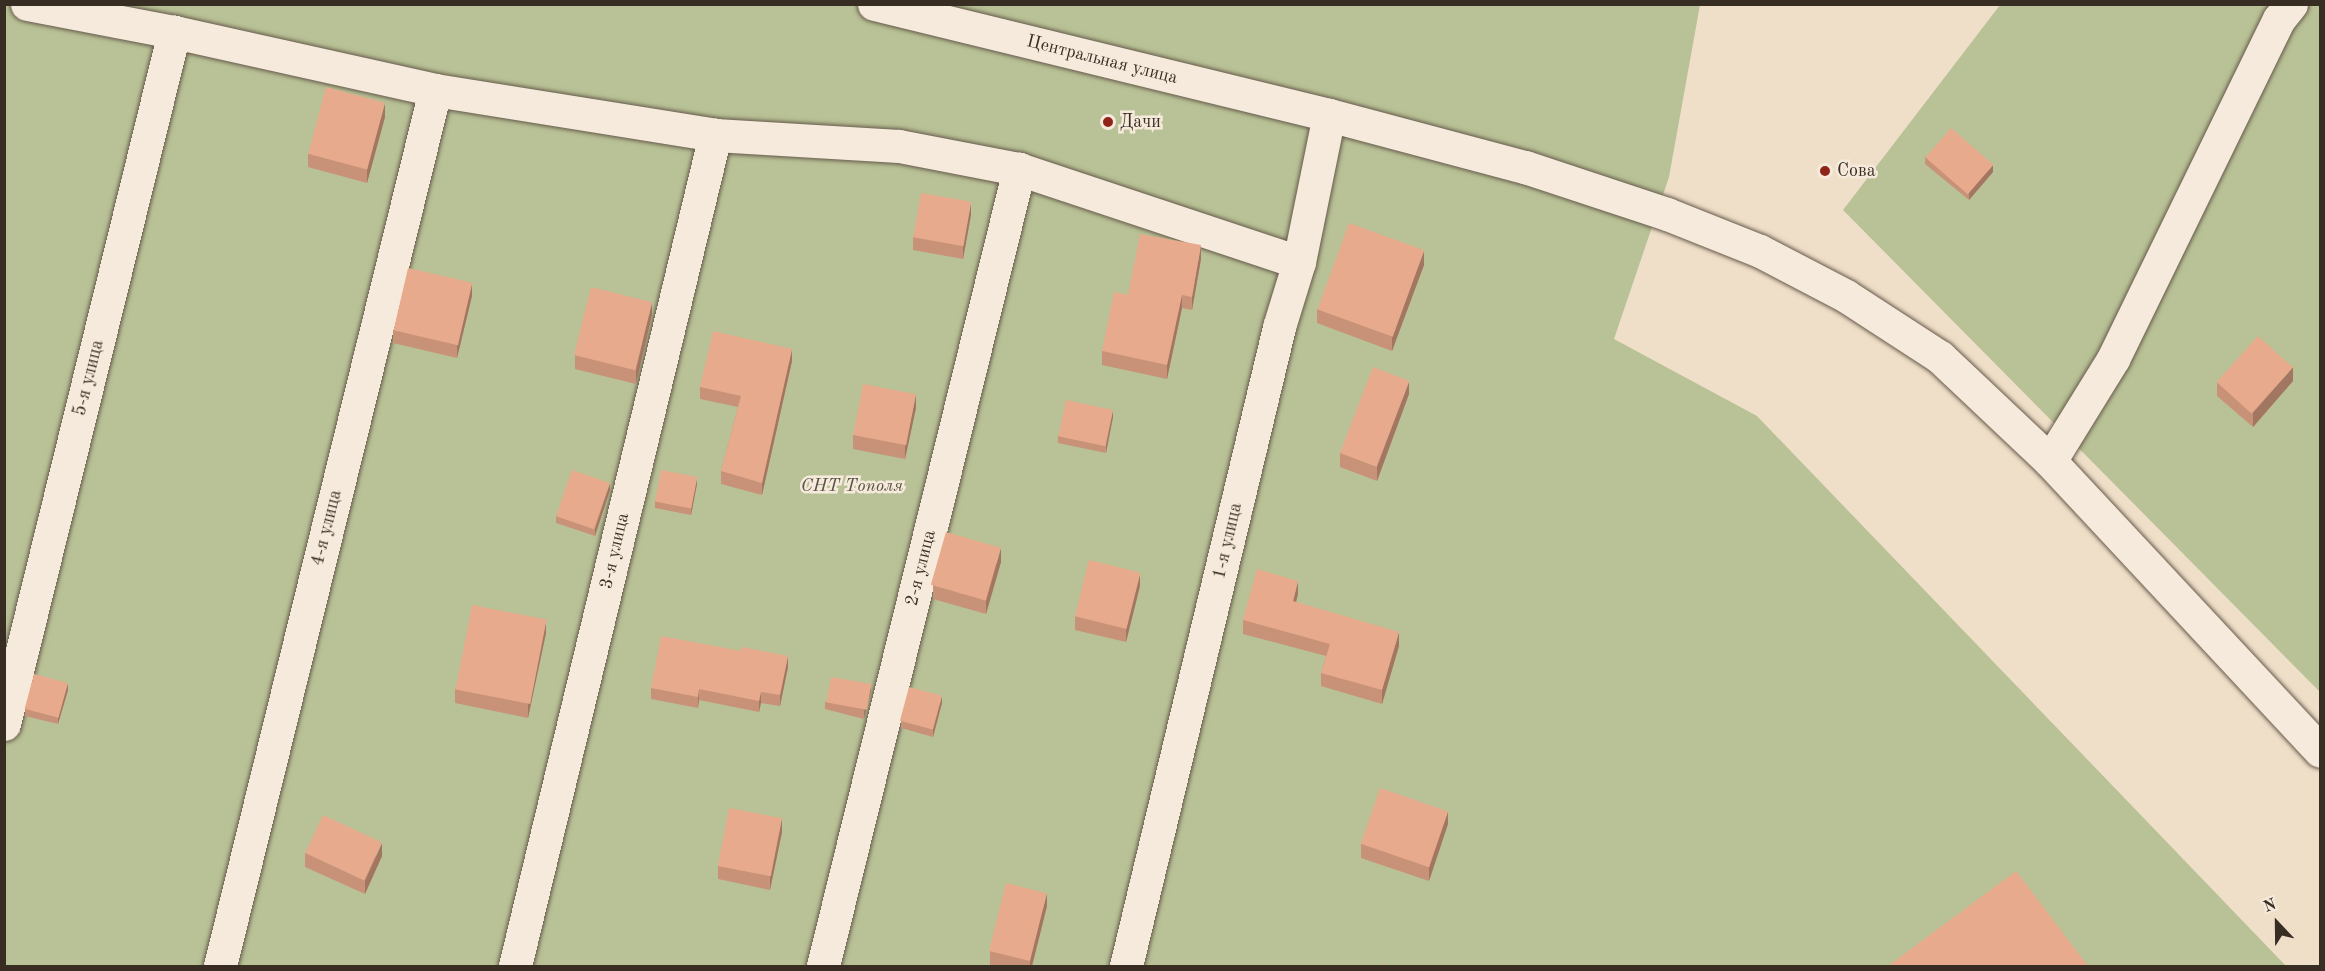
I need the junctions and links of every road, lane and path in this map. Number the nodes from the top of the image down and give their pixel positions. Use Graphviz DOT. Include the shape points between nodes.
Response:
graph roads {
  1 [pos="27,4"];
  2 [pos="874,4"];
  3 [pos="2278,9"];
  4 [pos="174,32"];
  5 [pos="435,90"];
  6 [pos="1329,115"];
  7 [pos="715,135"];
  8 [pos="1019,169"];
  9 [pos="1299,262"];
  10 [pos="2050,461"];
  11 [pos="4,724"];
  12 [pos="2320,751"];
  13 [pos="220,966"];
  14 [pos="515,966"];
  15 [pos="823,966"];
  16 [pos="1126,966"];
  1 -- 4 [label="street"];
  2 -- 6 [label="street, Центральная улица"];
  3 -- 10 [label="street" via="2113,359"];
  4 -- 5 [label="street"];
  4 -- 11 [label="street, 5-я улица"];
  5 -- 7 [label="street"];
  5 -- 13 [label="street, 4-я улица"];
  6 -- 9 [label="street, 1-я улица"];
  6 -- 10 [label="street, Центральная улица" via="1526,167 1667,214 1760,251 1846,296 1940,357"];
  7 -- 8 [label="street" via="899,146"];
  7 -- 14 [label="street, 3-я улица"];
  8 -- 9 [label="street"];
  8 -- 15 [label="street, 2-я улица"];
  9 -- 16 [label="street, 1-я улица" via="1279,327"];
  10 -- 12 [label="street, Центральная улица"];
}
